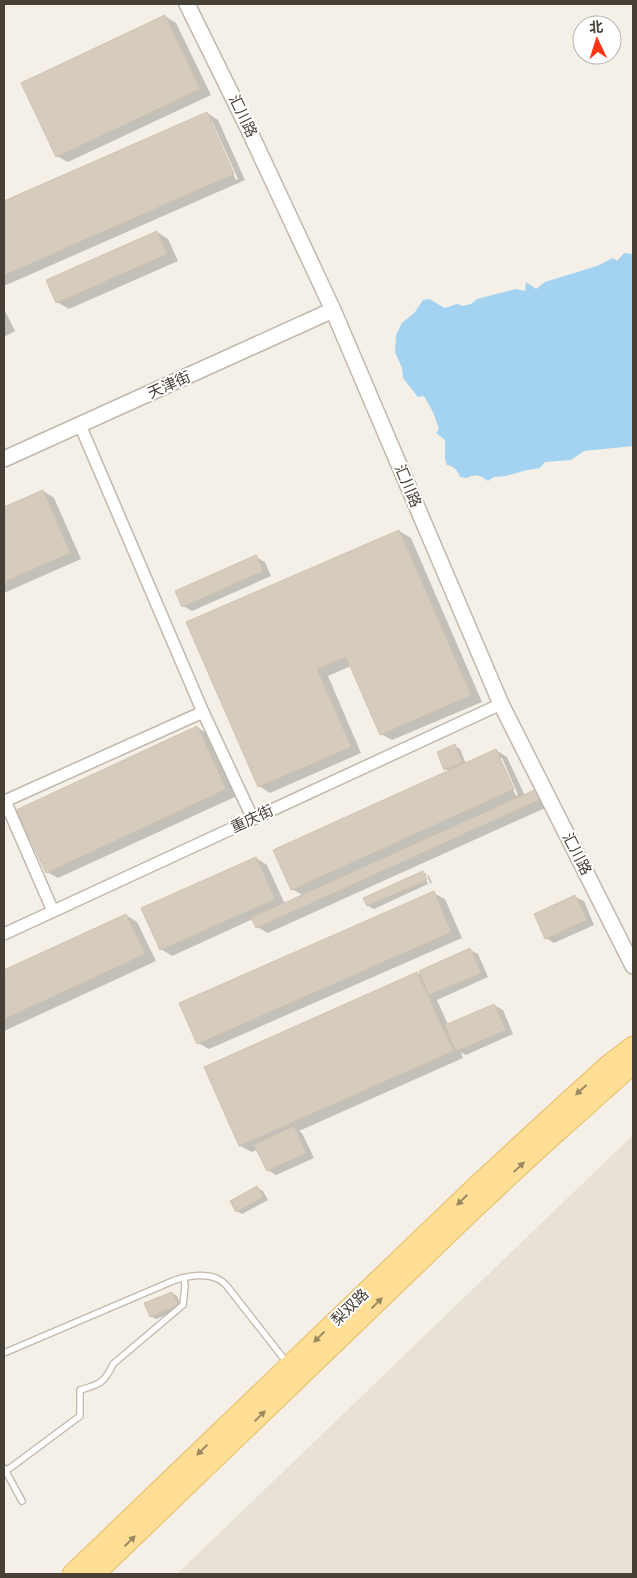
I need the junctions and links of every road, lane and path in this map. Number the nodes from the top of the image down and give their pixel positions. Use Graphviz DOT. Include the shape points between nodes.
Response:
graph roads {
  1 [pos="187,4"];
  2 [pos="333,310"];
  3 [pos="80,425"];
  4 [pos="4,459"];
  5 [pos="501,704"];
  6 [pos="203,712"];
  7 [pos="4,800"];
  8 [pos="253,819"];
  9 [pos="53,911"];
  10 [pos="4,934"];
  11 [pos="633,966"];
  12 [pos="633,1046"];
  13 [pos="629,1062"];
  14 [pos="184,1278"];
  15 [pos="4,1353"];
  16 [pos="289,1366"];
  17 [pos="5,1470"];
  18 [pos="22,1501"];
  19 [pos="72,1574"];
  20 [pos="94,1574"];
  1 -- 2 [label="street, 汇川路"];
  2 -- 3 [label="street, 天津街"];
  2 -- 5 [label="street, 汇川路"];
  3 -- 4 [label="street, 天津街"];
  3 -- 6 [label="street"];
  5 -- 8 [label="street, 重庆街"];
  5 -- 11 [label="street, 汇川路"];
  6 -- 7 [label="street"];
  6 -- 8 [label="street"];
  7 -- 9 [label="street"];
  8 -- 9 [label="street, 重庆街"];
  9 -- 10 [label="street, 重庆街"];
  12 -- 13 [label="main road, 梨双路"];
  13 -- 16 [label="main road, 梨双路, one-way" via="575,1095"];
  20 -- 13 [label="main road, 梨双路, one-way"];
  14 -- 15 [label="lane"];
  14 -- 16 [label="lane" via="205,1276 219,1279"];
  14 -- 17 [label="lane" via="183,1305 113,1364 108,1376 96,1386 80,1390 80,1416"];
  16 -- 19 [label="main road, 梨双路, one-way"];
  17 -- 18 [label="lane"];
}
